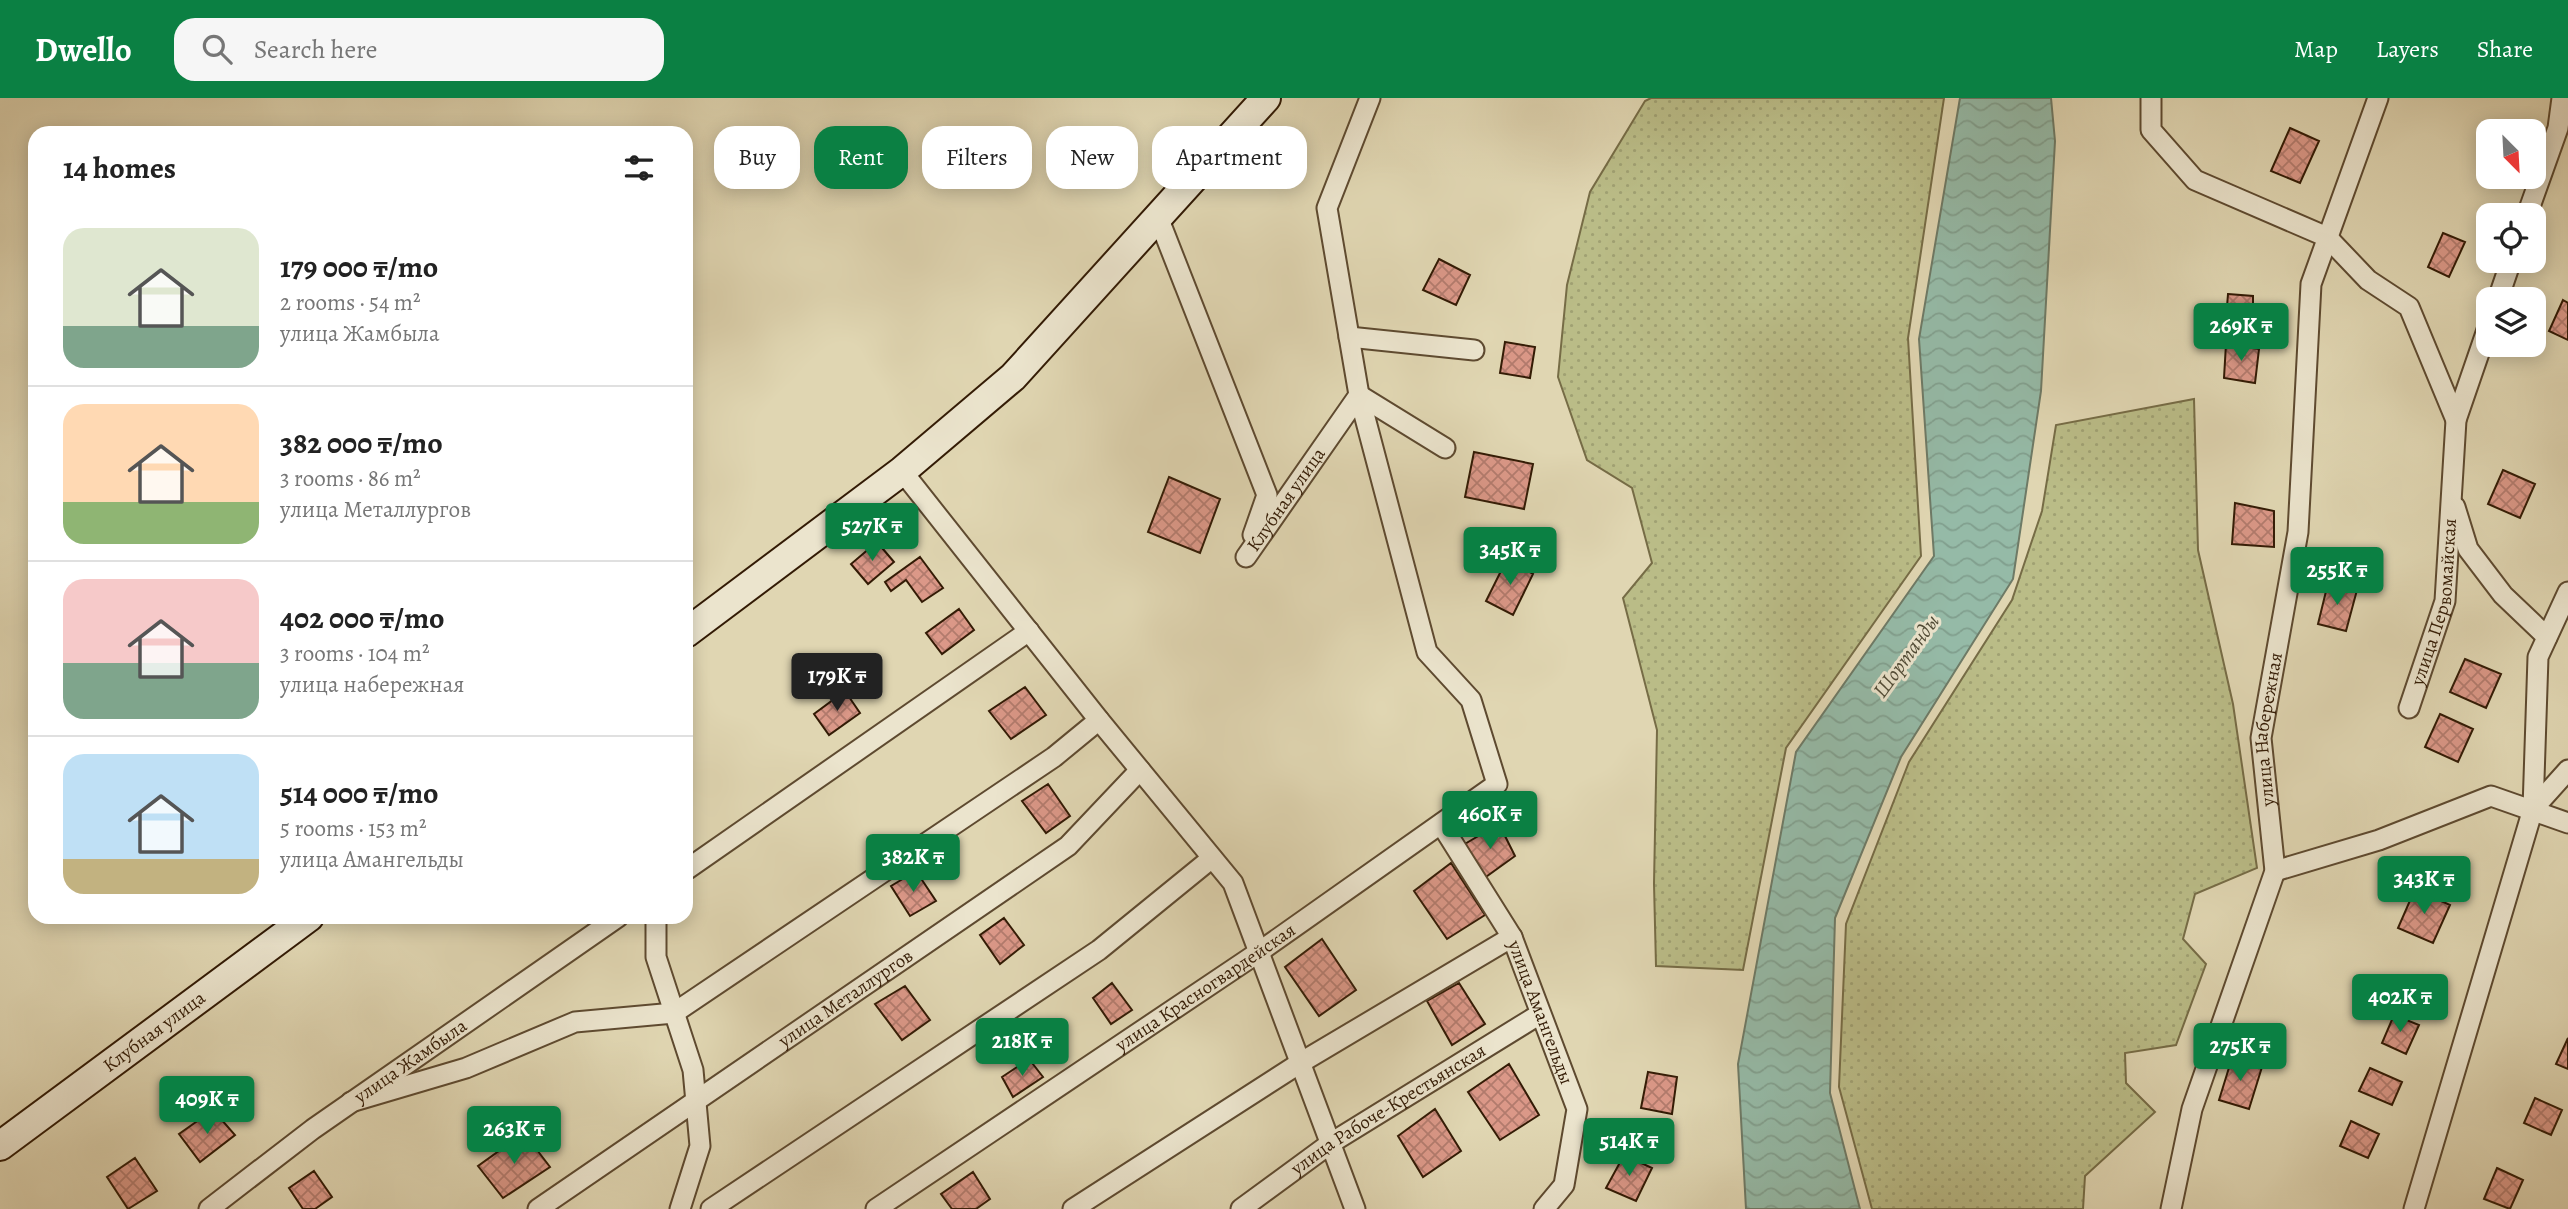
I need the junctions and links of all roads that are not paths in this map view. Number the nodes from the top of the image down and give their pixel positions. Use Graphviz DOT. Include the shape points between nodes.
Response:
graph roads {
  1 [pos="1266,98"];
  2 [pos="1370,98"];
  3 [pos="2151,98"];
  4 [pos="2378,98"];
  5 [pos="2562,98"];
  6 [pos="2531,203"];
  7 [pos="1158,217"];
  8 [pos="2327,237"];
  9 [pos="1349,337"];
  10 [pos="1474,350"];
  11 [pos="2478,357"];
  12 [pos="1359,395"];
  13 [pos="2456,420"];
  14 [pos="1445,448"];
  15 [pos="902,471"];
  16 [pos="2451,493"];
  17 [pos="2568,592"];
  18 [pos="693,628"];
  19 [pos="1029,631"];
  20 [pos="2547,637"];
  21 [pos="2409,708"];
  22 [pos="1099,720"];
  23 [pos="1140,770"];
  24 [pos="2568,770"];
  25 [pos="2533,809"];
  26 [pos="2568,823"];
  27 [pos="1441,824"];
  28 [pos="1212,858"];
  29 [pos="693,865"];
  30 [pos="2275,871"];
  31 [pos="300,924"];
  32 [pos="608,924"];
  33 [pos="656,924"];
  34 [pos="1512,937"];
  35 [pos="1259,952"];
  36 [pos="674,1013"];
  37 [pos="1540,1014"];
  38 [pos="1300,1063"];
  39 [pos="696,1100"];
  40 [pos="351,1102"];
  41 [pos="1331,1143"];
  42 [pos="0,1146"];
  43 [pos="209,1209"];
  44 [pos="537,1209"];
  45 [pos="680,1209"];
  46 [pos="711,1209"];
  47 [pos="876,1209"];
  48 [pos="1073,1209"];
  49 [pos="1241,1209"];
  50 [pos="1355,1209"];
  51 [pos="1544,1209"];
  52 [pos="2171,1209"];
  53 [pos="2414,1209"];
  1 -- 7 [label="street"];
  2 -- 9 [label="street" via="1327,208"];
  3 -- 8 [label="street" via="2151,130 2195,180"];
  4 -- 8 [label="street, улица Набережная"];
  5 -- 6 [label="street" via="2558,128"];
  7 -- 12 [label="street, Клубная улица" via="1268,495 1246,557"];
  7 -- 15 [label="street" via="1013,377"];
  8 -- 13 [label="street, улица Первомайская" via="2368,280 2409,307"];
  8 -- 30 [label="street, улица Набережная" via="2311,284 2298,532 2261,738"];
  9 -- 10 [label="street"];
  9 -- 12 [label="street"];
  11 -- 13 [label="street, улица Первомайская"];
  12 -- 14 [label="street"];
  12 -- 27 [label="street, улица Красногвардейская" via="1427,652 1471,700 1497,784"];
  13 -- 16 [label="street, улица Первомайская"];
  15 -- 18 [label="street"];
  15 -- 19 [label="street"];
  16 -- 20 [label="street, улица Первомайская" via="2468,549 2503,596"];
  16 -- 21 [label="street, улица Первомайская" via="2445,601"];
  17 -- 20 [label="street"];
  19 -- 22 [label="street"];
  19 -- 29 [label="street"];
  20 -- 25 [label="street" via="2538,657"];
  22 -- 23 [label="street"];
  22 -- 36 [label="street" via="1054,757"];
  23 -- 28 [label="street"];
  23 -- 39 [label="street, улица Металлургов" via="1068,846"];
  24 -- 25 [label="street"];
  25 -- 26 [label="street"];
  25 -- 30 [label="street" via="2491,796 2379,840"];
  25 -- 53 [label="street"];
  27 -- 34 [label="street, улица Амангельды"];
  27 -- 35 [label="street, улица Красногвардейская"];
  28 -- 35 [label="street" via="1233,883"];
  28 -- 46 [label="street" via="1099,950"];
  30 -- 52 [label="street, улица Набережная" via="2192,1109"];
  31 -- 42 [label="street, Клубная улица"];
  32 -- 40 [label="street, улица Жамбыла"];
  33 -- 36 [label="street" via="656,957"];
  34 -- 37 [label="street, улица Амангельды"];
  34 -- 38 [label="street"];
  35 -- 38 [label="street"];
  35 -- 47 [label="street, улица Красногвардейская"];
  36 -- 39 [label="street" via="693,1070"];
  36 -- 40 [label="street" via="575,1022 466,1068"];
  37 -- 41 [label="street, улица Рабоче-Крестьянская"];
  37 -- 51 [label="street, улица Амангельды" via="1577,1109 1564,1185"];
  38 -- 41 [label="street"];
  38 -- 48 [label="street"];
  39 -- 44 [label="street, улица Металлургов"];
  39 -- 45 [label="street" via="700,1146"];
  40 -- 43 [label="street, улица Жамбыла"];
  41 -- 49 [label="street, улица Рабоче-Крестьянская"];
  41 -- 50 [label="street"];
}
